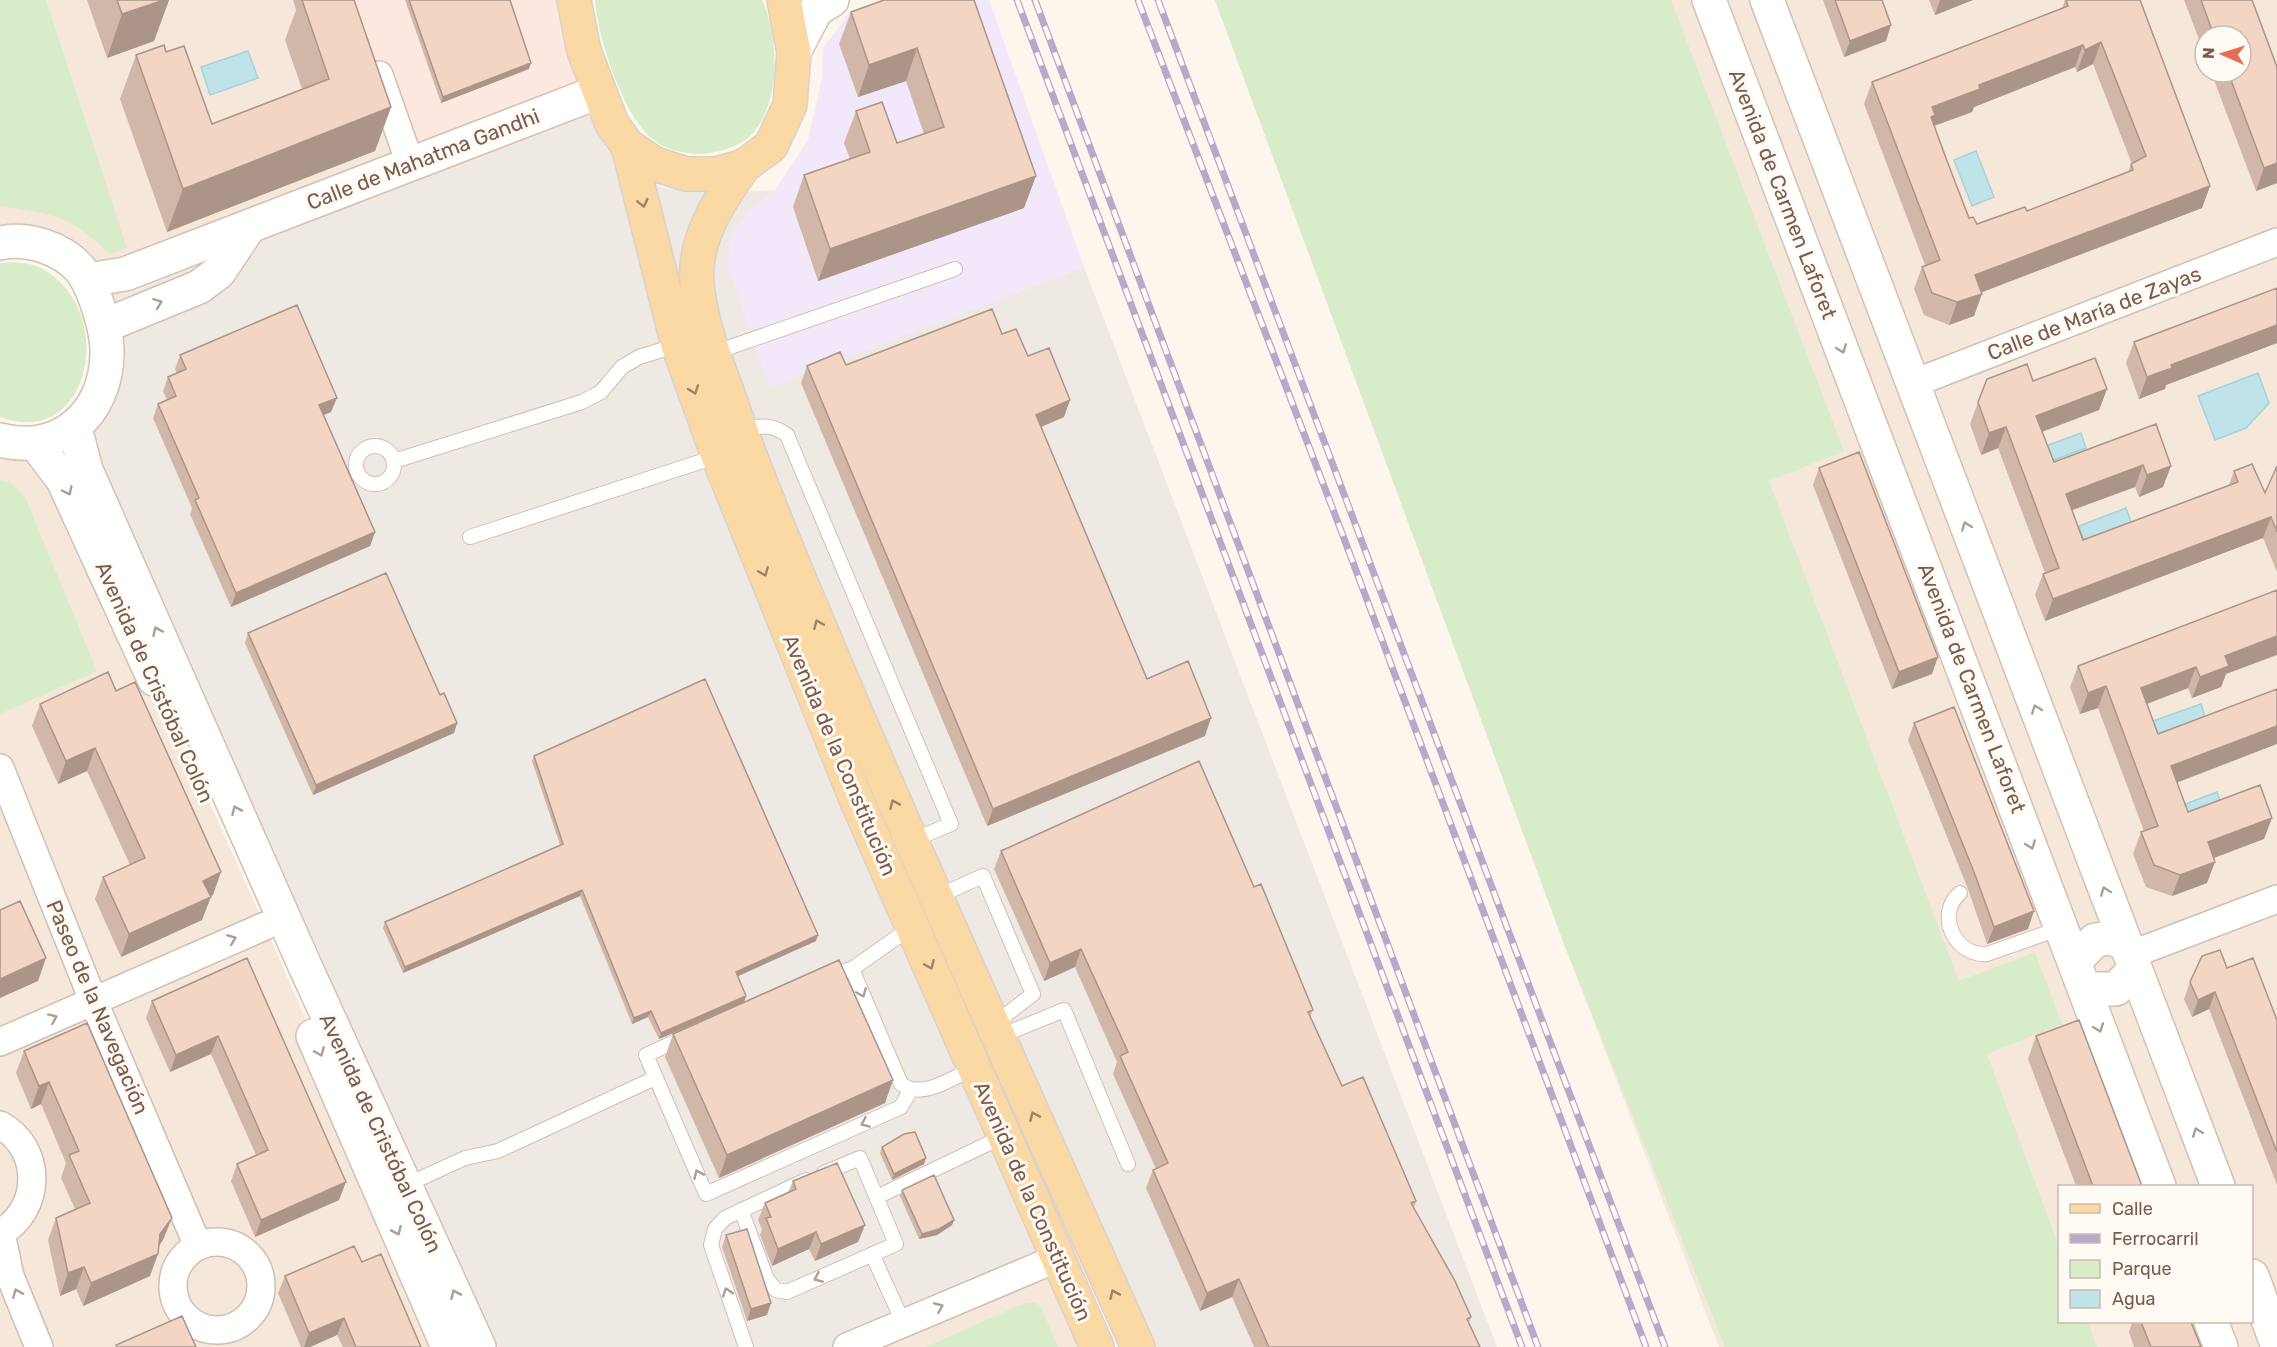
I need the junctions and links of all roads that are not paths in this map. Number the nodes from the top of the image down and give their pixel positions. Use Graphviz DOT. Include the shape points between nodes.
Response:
graph roads {
  1 [pos="574,0"];
  2 [pos="784,0"];
  3 [pos="832,0"];
  4 [pos="1709,0"];
  5 [pos="1767,0"];
  6 [pos="794,52"];
  7 [pos="373,57"];
  8 [pos="598,92"];
  9 [pos="628,146"];
  10 [pos="410,163"];
  11 [pos="744,166"];
  12 [pos="249,227"];
  13 [pos="2277,242"];
  14 [pos="0,243"];
  15 [pos="955,269"];
  16 [pos="88,280"];
  17 [pos="104,326"];
  18 [pos="678,345"];
  19 [pos="713,352"];
  20 [pos="1912,384"];
  21 [pos="1863,402"];
  22 [pos="75,428"];
  23 [pos="740,430"];
  24 [pos="0,440"];
  25 [pos="35,443"];
  26 [pos="718,456"];
  27 [pos="394,461"];
  28 [pos="470,537"];
  29 [pos="0,768"];
  30 [pos="911,841"];
  31 [pos="1960,893"];
  32 [pos="936,897"];
  33 [pos="2277,898"];
  34 [pos="275,922"];
  35 [pos="913,926"];
  36 [pos="2063,928"];
  37 [pos="2130,956"];
  38 [pos="852,969"];
  39 [pos="2080,975"];
  40 [pos="808,983"];
  41 [pos="93,1000"];
  42 [pos="700,1031"];
  43 [pos="995,1031"];
  44 [pos="0,1042"];
  45 [pos="974,1068"];
  46 [pos="656,1078"];
  47 [pos="910,1091"];
  48 [pos="0,1125"];
  49 [pos="1005,1136"];
  50 [pos="1128,1164"];
  51 [pos="406,1185"];
  52 [pos="2159,1185"];
  53 [pos="2218,1185"];
  54 [pos="877,1197"];
  55 [pos="741,1210"];
  56 [pos="0,1233"];
  57 [pos="198,1246"];
  58 [pos="872,1254"];
  59 [pos="1058,1258"];
  60 [pos="2253,1279"];
  61 [pos="903,1322"];
  62 [pos="2211,1323"];
  63 [pos="241,1337"];
  64 [pos="2277,1344"];
  65 [pos="39,1347"];
  66 [pos="448,1347"];
  67 [pos="479,1347"];
  68 [pos="746,1347"];
  69 [pos="847,1347"];
  70 [pos="1097,1347"];
  71 [pos="1138,1347"];
  72 [pos="2221,1347"];
  1 -- 8 [label="main road" via="584,51"];
  2 -- 6 [label="main road"];
  3 -- 6 [label="street" via="816,10"];
  4 -- 21 [label="street, Avenida de Carmen Laforet, one-way"];
  5 -- 20 [label="street"];
  6 -- 11 [label="main road" via="790,105 771,146"];
  7 -- 10 [label="street"];
  8 -- 9 [label="main road" via="612,124"];
  8 -- 10 [label="street, Calle de Mahatma Gandhi"];
  9 -- 11 [label="main road" via="655,164 687,174 717,174"];
  9 -- 18 [label="main road, Avenida de la Constitución, one-way"];
  10 -- 12 [label="street, Calle de Mahatma Gandhi"];
  11 -- 19 [label="main road, Avenida de la Constitución" via="720,202 700,250 696,281"];
  12 -- 16 [label="street, Calle de Mahatma Gandhi" via="125,274"];
  17 -- 12 [label="street, one-way" via="199,287 219,272"];
  13 -- 20 [label="street, Calle de María de Zayas"];
  14 -- 16 [label="street" via="11,240 39,244 59,252"];
  15 -- 19 [label="lane"];
  16 -- 17 [label="street"];
  17 -- 22 [label="street" via="107,355 102,383 91,408"];
  18 -- 26 [label="main road, Avenida de la Constitución, one-way"];
  18 -- 27 [label="lane" via="639,357 622,367 601,392 582,402"];
  19 -- 23 [label="main road, Avenida de la Constitución"];
  20 -- 21 [label="street" via="1878,369"];
  20 -- 21 [label="street" via="1908,410 1895,418 1883,419"];
  37 -- 20 [label="street, one-way"];
  21 -- 36 [label="street, Avenida de Carmen Laforet, one-way"];
  22 -- 25 [label="street" via="55,439"];
  34 -- 22 [label="street, Avenida de Cristóbal Colón, one-way" via="86,470"];
  30 -- 23 [label="main road, Avenida de la Constitución, one-way"];
  23 -- 30 [label="lane" via="763,425 787,435 951,824"];
  24 -- 25 [label="street"];
  25 -- 34 [label="street, Avenida de Cristóbal Colón, one-way" via="63,480"];
  26 -- 28 [label="lane"];
  26 -- 35 [label="main road, Avenida de la Constitución, one-way" via="856,799"];
  29 -- 41 [label="street, Paseo de la Navegación"];
  30 -- 32 [label="main road, Avenida de la Constitución"];
  31 -- 36 [label="lane" via="1948,916 1958,943 1966,951 1978,955"];
  32 -- 43 [label="main road, Avenida de la Constitución"];
  32 -- 43 [label="lane" via="983,876 1033,994"];
  33 -- 37 [label="street"];
  41 -- 34 [label="street, one-way"];
  34 -- 51 [label="street, Avenida de Cristóbal Colón"];
  34 -- 66 [label="street, Avenida de Cristóbal Colón, one-way"];
  35 -- 38 [label="lane"];
  35 -- 45 [label="main road, Avenida de la Constitución, one-way"];
  36 -- 39 [label="street, Avenida de Carmen Laforet"];
  37 -- 39 [label="street" via="2116,989"];
  37 -- 39 [label="street" via="2110,938 2095,940"];
  53 -- 37 [label="street, one-way"];
  38 -- 40 [label="lane"];
  38 -- 47 [label="lane, one-way" via="901,1084"];
  39 -- 52 [label="street, Avenida de Carmen Laforet, one-way"];
  44 -- 41 [label="street, one-way"];
  41 -- 57 [label="street, Paseo de la Navegación"];
  42 -- 46 [label="lane" via="645,1055"];
  43 -- 50 [label="lane" via="1064,1010"];
  71 -- 43 [label="main road, Avenida de la Constitución, one-way"];
  45 -- 47 [label="lane" via="922,1091"];
  45 -- 49 [label="main road, Avenida de la Constitución"];
  47 -- 46 [label="lane, one-way" via="902,1107 798,1148 706,1194"];
  46 -- 51 [label="lane" via="498,1151 465,1158"];
  48 -- 56 [label="street" via="24,1144 32,1163 31,1187 23,1210 15,1223"];
  49 -- 54 [label="lane"];
  49 -- 59 [label="main road, Avenida de la Constitución"];
  67 -- 51 [label="street, Avenida de Cristóbal Colón, one-way"];
  54 -- 55 [label="lane" via="860,1158"];
  54 -- 58 [label="lane" via="896,1244"];
  58 -- 55 [label="lane, one-way" via="787,1292 776,1290 767,1279"];
  68 -- 55 [label="lane, one-way" via="711,1245 715,1229"];
  65 -- 56 [label="street, one-way" via="10,1276"];
  57 -- 63 [label="street" via="221,1242 242,1250 257,1267 261,1289"];
  57 -- 63 [label="street" via="183,1257 173,1279 177,1306 190,1322"];
  58 -- 61 [label="lane"];
  61 -- 59 [label="street, one-way"];
  59 -- 70 [label="main road, Avenida de la Constitución"];
  60 -- 64 [label="street"];
  61 -- 69 [label="street"];
  62 -- 72 [label="street"];
}
